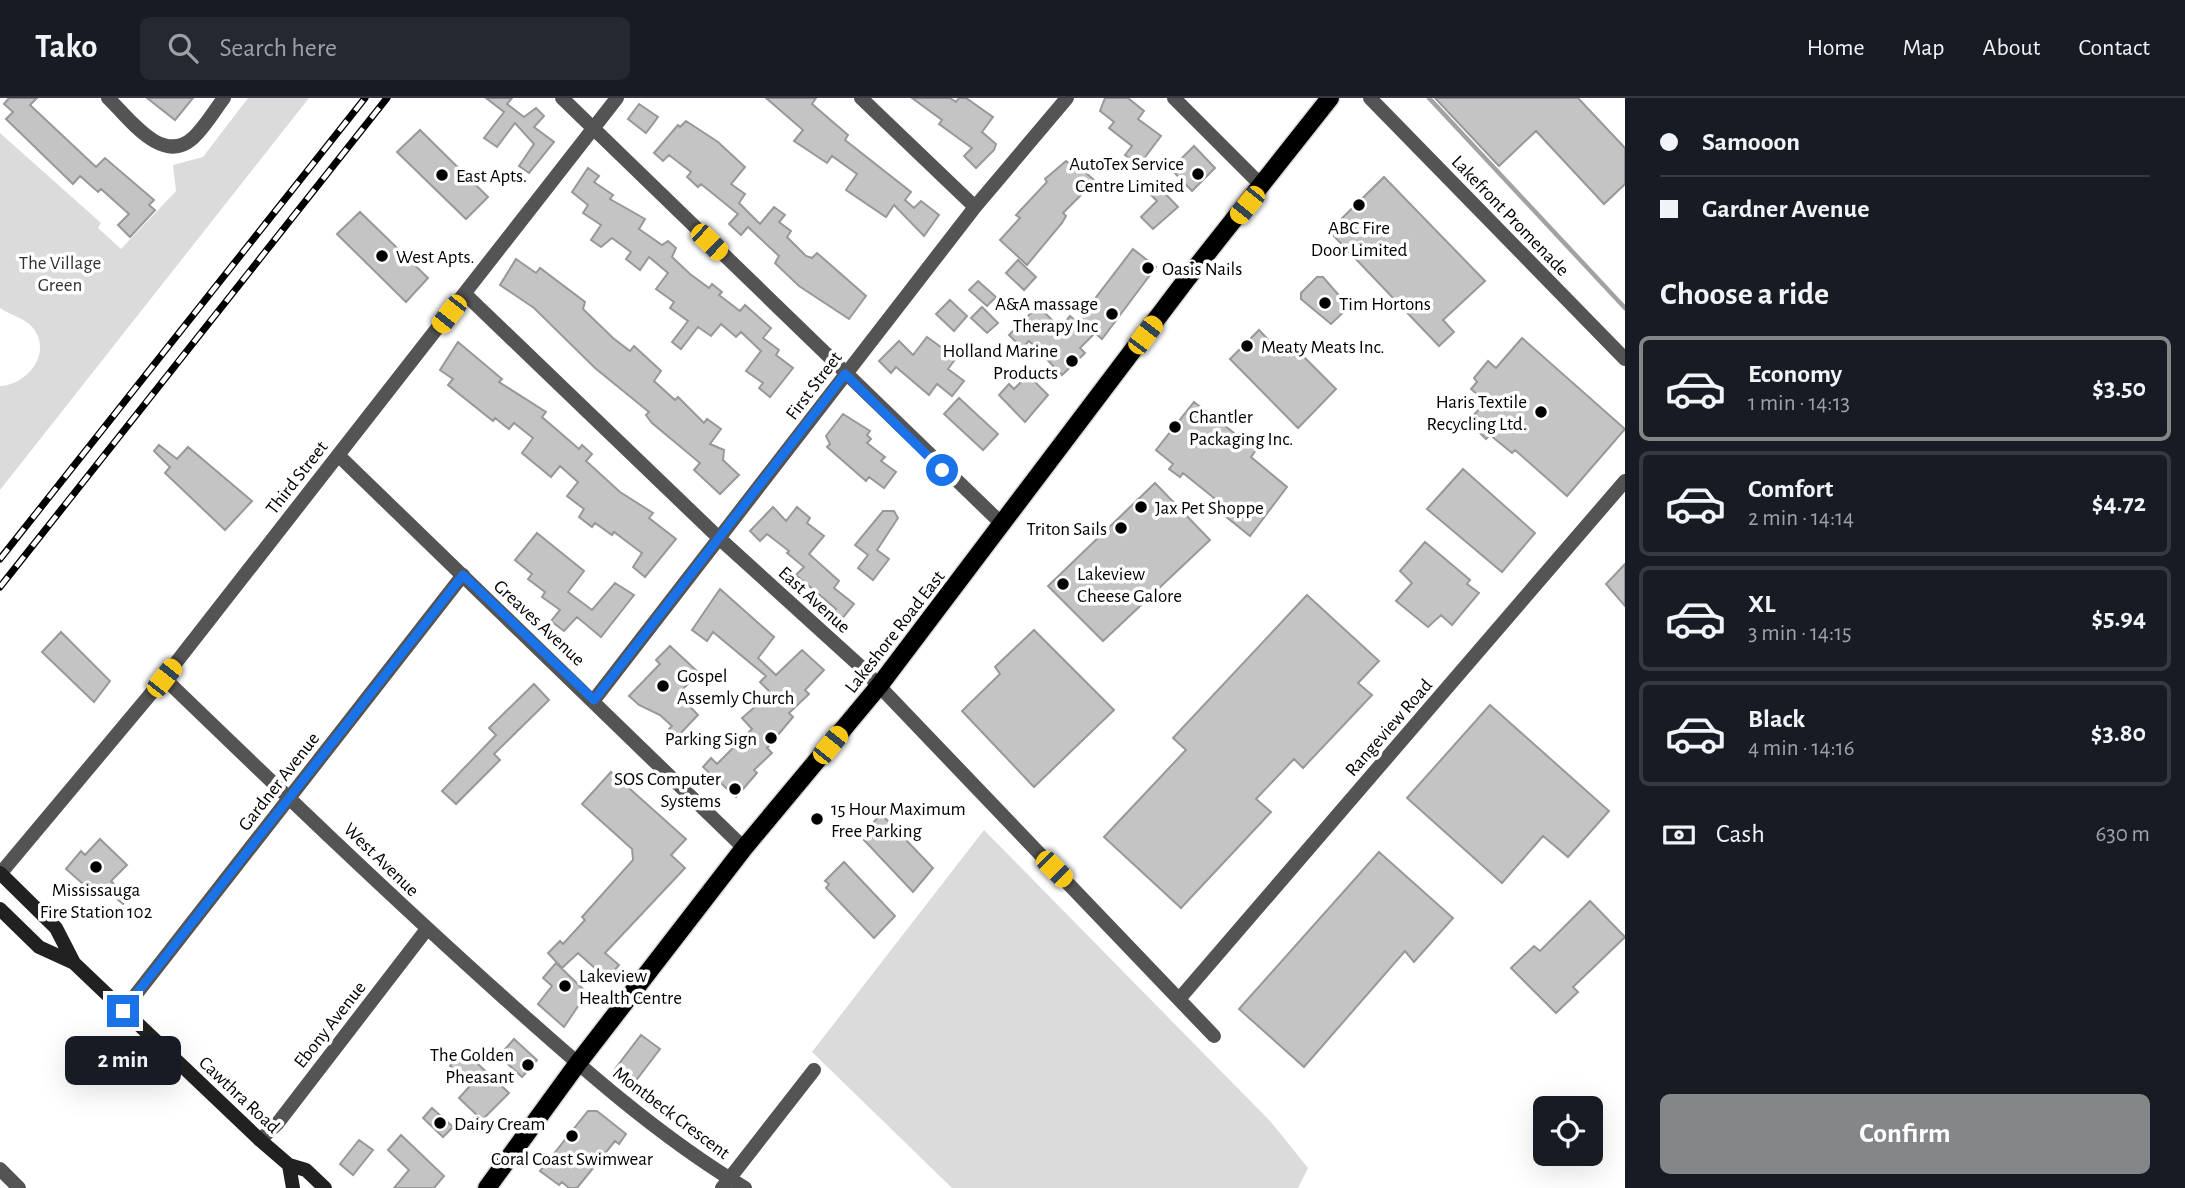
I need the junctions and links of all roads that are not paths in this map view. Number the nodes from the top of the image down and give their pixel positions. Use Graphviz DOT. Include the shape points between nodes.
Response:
graph roads {
  1 [pos="108,98"];
  2 [pos="224,98"];
  3 [pos="562,98"];
  4 [pos="617,98"];
  5 [pos="860,98"];
  6 [pos="1067,98"];
  7 [pos="1174,98"];
  8 [pos="1331,98"];
  9 [pos="1370,98"];
  10 [pos="594,129"];
  11 [pos="1262,186"];
  12 [pos="975,207"];
  13 [pos="465,294"];
  14 [pos="1625,359"];
  15 [pos="845,374"];
  16 [pos="338,455"];
  17 [pos="1625,481"];
  18 [pos="1003,525"];
  19 [pos="720,540"];
  20 [pos="463,575"];
  21 [pos="164,678"];
  22 [pos="879,686"];
  23 [pos="594,700"];
  24 [pos="289,798"];
  25 [pos="744,848"];
  26 [pos="0,874"];
  27 [pos="0,909"];
  28 [pos="427,929"];
  29 [pos="74,963"];
  30 [pos="1180,998"];
  31 [pos="123,1011"];
  32 [pos="1214,1036"];
  33 [pos="578,1063"];
  34 [pos="814,1070"];
  35 [pos="260,1140"];
  36 [pos="289,1166"];
  37 [pos="0,1170"];
  38 [pos="726,1183"];
  39 [pos="19,1188"];
  40 [pos="293,1188"];
  41 [pos="325,1188"];
  42 [pos="487,1188"];
  43 [pos="746,1188"];
  1 -- 2 [label="street" via="151,140 165,147 183,145 194,137"];
  3 -- 10 [label="street"];
  4 -- 10 [label="street, Third Street"];
  5 -- 12 [label="street"];
  6 -- 12 [label="street, First Street"];
  7 -- 11 [label="street"];
  8 -- 11 [label="main road, Lakeshore Road East"];
  9 -- 14 [label="street, Lakefront Promenade"];
  10 -- 13 [label="street, Third Street"];
  10 -- 15 [label="street"];
  11 -- 18 [label="main road, Lakeshore Road East"];
  12 -- 15 [label="street, First Street"];
  13 -- 16 [label="street, Third Street"];
  13 -- 19 [label="street, East Avenue"];
  15 -- 18 [label="street"];
  15 -- 19 [label="street, First Street"];
  16 -- 20 [label="street, Greaves Avenue"];
  16 -- 21 [label="street, Third Street"];
  17 -- 30 [label="street, Rangeview Road"];
  18 -- 22 [label="main road, Lakeshore Road East"];
  19 -- 22 [label="street, East Avenue"];
  19 -- 23 [label="street, First Street"];
  20 -- 23 [label="street, Greaves Avenue"];
  20 -- 24 [label="street, Gardner Avenue"];
  21 -- 24 [label="street, West Avenue"];
  21 -- 26 [label="street, Third Street"];
  22 -- 25 [label="main road, Lakeshore Road East"];
  22 -- 30 [label="street, East Avenue"];
  23 -- 25 [label="street, Greaves Avenue"];
  24 -- 28 [label="street, West Avenue"];
  24 -- 31 [label="street, Gardner Avenue"];
  25 -- 33 [label="main road, Lakeshore Road East"];
  26 -- 29 [label="main road, Cawthra Road" via="56,928"];
  27 -- 29 [label="main road, Cawthra Road" via="39,947"];
  28 -- 33 [label="street, West Avenue"];
  28 -- 35 [label="street, Ebony Avenue"];
  29 -- 31 [label="main road, Cawthra Road"];
  30 -- 32 [label="street, East Avenue"];
  31 -- 35 [label="main road, Cawthra Road"];
  33 -- 38 [label="street, Montbeck Crescent"];
  33 -- 42 [label="main road, Lakeshore Road East"];
  34 -- 38 [label="street"];
  35 -- 36 [label="main road, Cawthra Road"];
  36 -- 40 [label="main road"];
  36 -- 41 [label="main road, Cawthra Road" via="306,1170"];
  37 -- 39 [label="street"];
  38 -- 43 [label="street, Montbeck Crescent"];
}
